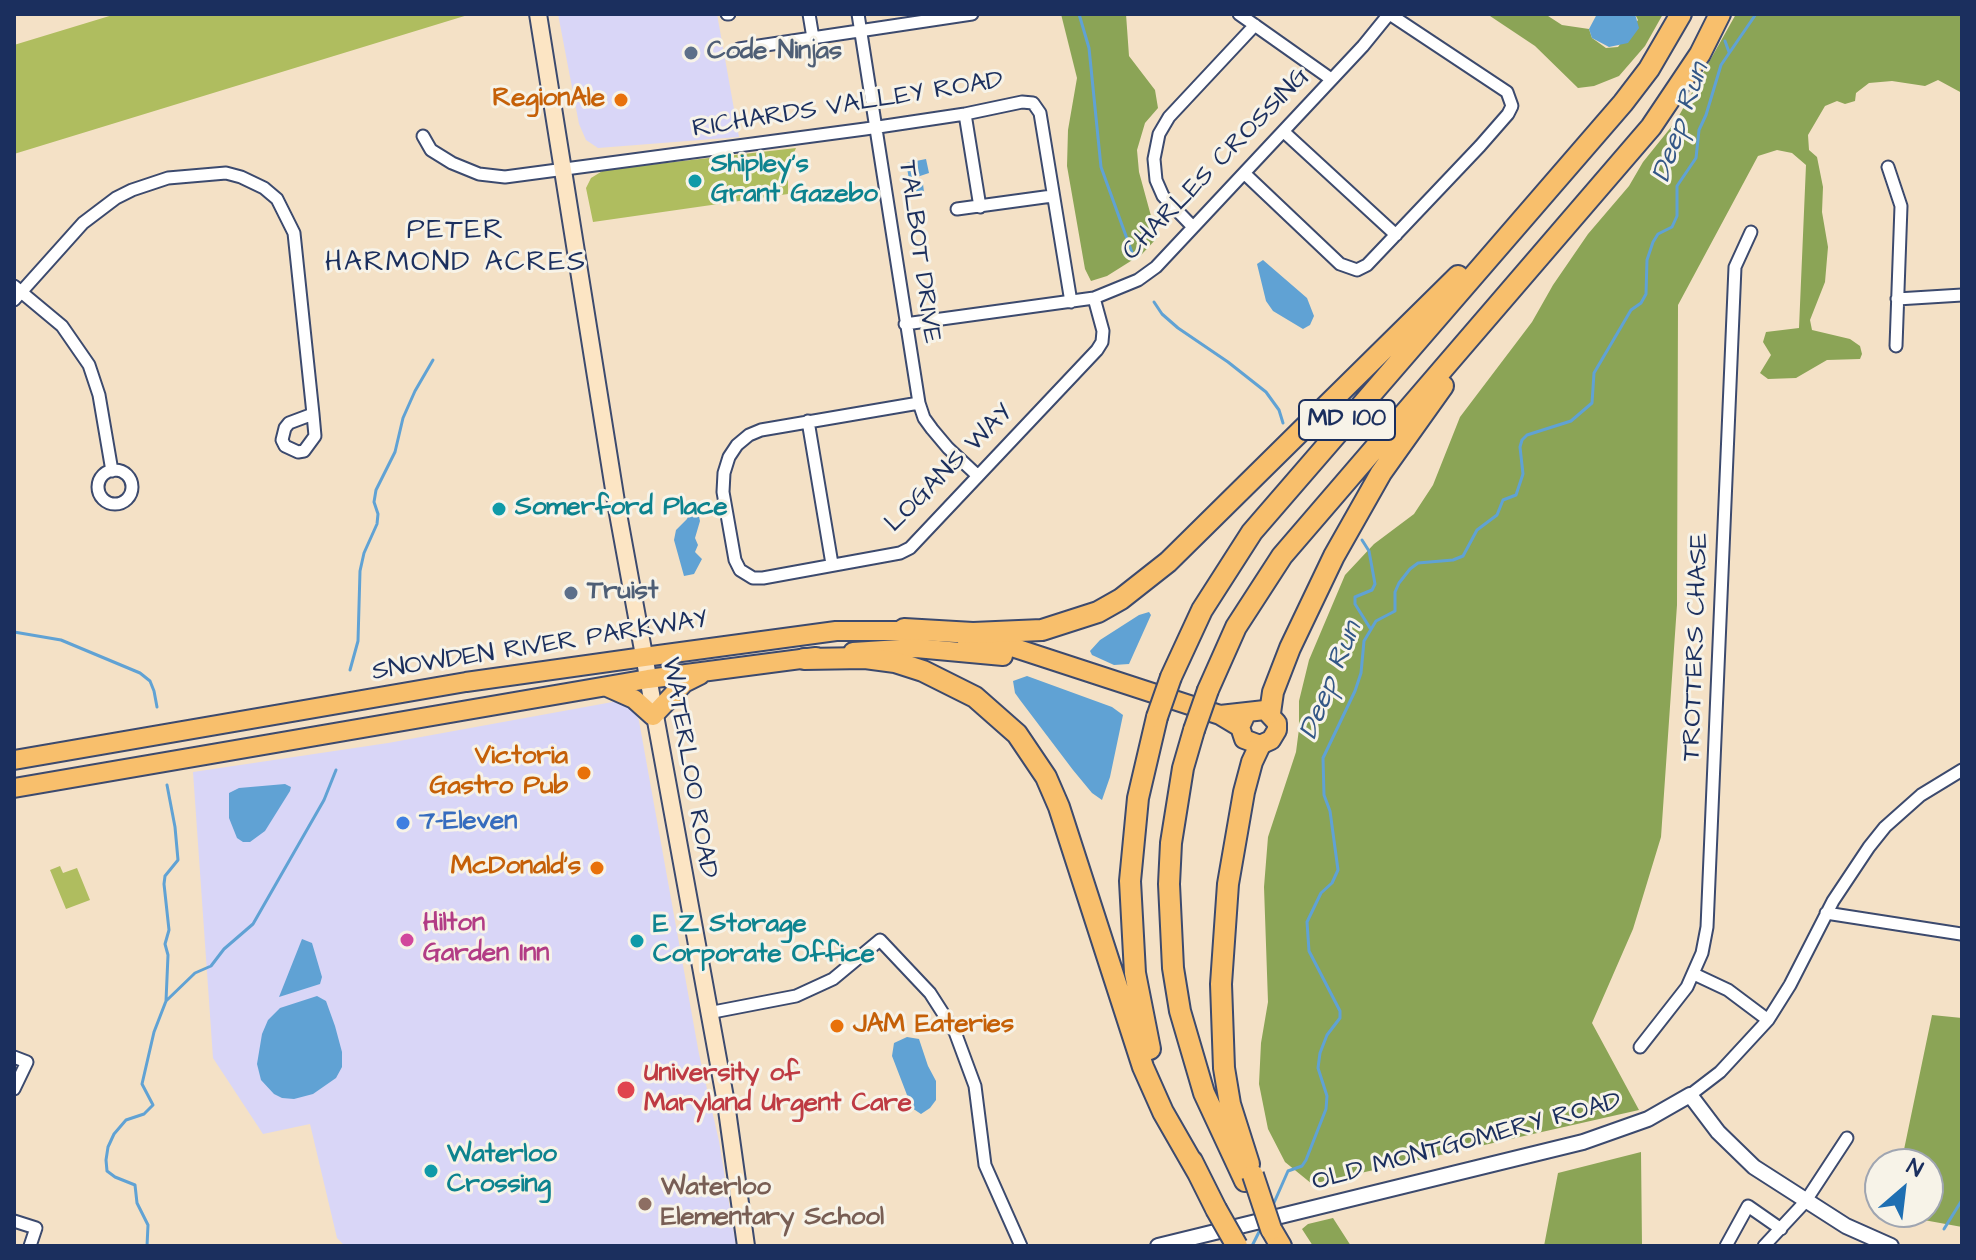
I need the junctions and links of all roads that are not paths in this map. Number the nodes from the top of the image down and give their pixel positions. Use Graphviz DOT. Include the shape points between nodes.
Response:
graph roads {
  1 [pos="538,14"];
  2 [pos="809,14"];
  3 [pos="858,14"];
  4 [pos="972,14"];
  5 [pos="1239,14"];
  6 [pos="1390,14"];
  7 [pos="1681,14"];
  8 [pos="1720,14"];
  9 [pos="1255,25"];
  10 [pos="861,32"];
  11 [pos="813,38"];
  12 [pos="739,49"];
  13 [pos="1331,79"];
  14 [pos="965,114"];
  15 [pos="877,127"];
  16 [pos="1284,132"];
  17 [pos="423,136"];
  18 [pos="1888,167"];
  19 [pos="563,168"];
  20 [pos="1244,173"];
  21 [pos="1554,185"];
  22 [pos="1052,196"];
  23 [pos="980,207"];
  24 [pos="957,209"];
  25 [pos="1193,227"];
  26 [pos="1751,232"];
  27 [pos="1396,235"];
  28 [pos="1545,251"];
  29 [pos="16,293"];
  30 [pos="1962,295"];
  31 [pos="1094,298"];
  32 [pos="1897,299"];
  33 [pos="1071,302"];
  34 [pos="905,324"];
  35 [pos="1896,346"];
  36 [pos="919,403"];
  37 [pos="313,414"];
  38 [pos="808,421"];
  39 [pos="112,471"];
  40 [pos="978,476"];
  41 [pos="832,564"];
  42 [pos="904,629"];
  43 [pos="644,657"];
  44 [pos="804,659"];
  45 [pos="1073,669"];
  46 [pos="708,671"];
  47 [pos="648,679"];
  48 [pos="604,687"];
  49 [pos="1270,713"];
  50 [pos="653,716"];
  51 [pos="1243,721"];
  52 [pos="1260,745"];
  53 [pos="14,760"];
  54 [pos="1962,770"];
  55 [pos="14,788"];
  56 [pos="1826,913"];
  57 [pos="1961,934"];
  58 [pos="1694,974"];
  59 [pos="708,1013"];
  60 [pos="1768,1020"];
  61 [pos="1640,1047"];
  62 [pos="14,1057"];
  63 [pos="14,1089"];
  64 [pos="1690,1095"];
  65 [pos="1847,1138"];
  66 [pos="1198,1173"];
  67 [pos="1249,1178"];
  68 [pos="1805,1202"];
  69 [pos="14,1221"];
  70 [pos="1781,1229"];
  71 [pos="1277,1238"];
  72 [pos="30,1246"];
  73 [pos="746,1246"];
  74 [pos="1021,1246"];
  75 [pos="1158,1246"];
  76 [pos="1237,1246"];
  77 [pos="1726,1246"];
  78 [pos="1764,1246"];
  79 [pos="1891,1246"];
  1 -- 19 [label="main road, WATERLOO ROAD"];
  2 -- 11 [label="street"];
  3 -- 10 [label="street, TALBOT DRIVE"];
  4 -- 10 [label="street"];
  5 -- 9 [label="street"];
  6 -- 13 [label="street, CHARLES CROSSING"];
  6 -- 27 [label="street" via="1507,92 1512,106"];
  7 -- 21 [label="highway, MD 100" via="1649,69"];
  8 -- 28 [label="highway, MD 100" via="1651,127"];
  9 -- 13 [label="street"];
  9 -- 25 [label="street" via="1169,117 1155,147 1159,188"];
  10 -- 11 [label="street"];
  10 -- 15 [label="street, TALBOT DRIVE"];
  11 -- 12 [label="street"];
  13 -- 16 [label="street, CHARLES CROSSING"];
  14 -- 15 [label="street, RICHARDS VALLEY ROAD"];
  14 -- 22 [label="street, RICHARDS VALLEY ROAD" via="1033,103 1040,113"];
  14 -- 23 [label="street"];
  15 -- 19 [label="street, RICHARDS VALLEY ROAD"];
  15 -- 34 [label="street, TALBOT DRIVE"];
  16 -- 20 [label="street, CHARLES CROSSING"];
  16 -- 27 [label="street"];
  17 -- 19 [label="street, RICHARDS VALLEY ROAD" via="431,150 479,174 505,177"];
  18 -- 32 [label="street" via="1901,206"];
  19 -- 43 [label="main road, WATERLOO ROAD"];
  20 -- 25 [label="street, CHARLES CROSSING"];
  20 -- 27 [label="street" via="1346,268 1362,268"];
  21 -- 42 [label="highway" via="1168,562 1121,599 1042,630"];
  21 -- 66 [label="highway, MD 100, bridge" via="1252,532 1202,610 1171,677 1157,717 1133,837 1135,973 1154,1063"];
  22 -- 23 [label="street"];
  22 -- 33 [label="street, RICHARDS VALLEY ROAD"];
  23 -- 24 [label="street"];
  25 -- 31 [label="street, CHARLES CROSSING" via="1156,267"];
  26 -- 58 [label="street, TROTTERS CHASE" via="1735,267 1707,927"];
  28 -- 49 [label="highway" via="1408,434 1353,519 1290,648"];
  28 -- 67 [label="highway, MD 100, bridge" via="1282,556 1236,627 1194,730 1171,843 1173,968 1204,1093"];
  29 -- 37 [label="street" via="83,223 132,190 189,175 241,177 277,199 294,233"];
  29 -- 39 [label="street" via="62,326 89,365"];
  30 -- 32 [label="street"];
  31 -- 33 [label="street, CHARLES CROSSING"];
  31 -- 40 [label="street, LOGANS WAY" via="1103,331 1097,350"];
  32 -- 35 [label="street"];
  33 -- 34 [label="street, CHARLES CROSSING"];
  34 -- 36 [label="street, TALBOT DRIVE"];
  36 -- 38 [label="street, LOGANS WAY"];
  36 -- 40 [label="street, TALBOT DRIVE" via="932,429"];
  38 -- 41 [label="street"];
  38 -- 41 [label="street, LOGANS WAY" via="761,430 737,445 724,473 723,492 735,560 746,575 763,578"];
  40 -- 41 [label="street, LOGANS WAY" via="910,548"];
  42 -- 43 [label="main road, SNOWDEN RIVER PARKWAY" via="820,633"];
  42 -- 45 [label="main road, SNOWDEN RIVER PARKWAY" via="1015,648"];
  43 -- 47 [label="main road, WATERLOO ROAD"];
  43 -- 53 [label="main road, SNOWDEN RIVER PARKWAY" via="466,682"];
  44 -- 45 [label="main road, SNOWDEN RIVER PARKWAY" via="916,648"];
  44 -- 46 [label="main road, SNOWDEN RIVER PARKWAY"];
  44 -- 66 [label="highway" via="865,658 923,671 975,697 1017,734 1059,807 1143,1067"];
  45 -- 51 [label="main road, SNOWDEN RIVER PARKWAY"];
  46 -- 47 [label="main road, SNOWDEN RIVER PARKWAY"];
  46 -- 50 [label="main road" via="684,683"];
  47 -- 48 [label="main road, SNOWDEN RIVER PARKWAY"];
  47 -- 50 [label="main road, WATERLOO ROAD"];
  48 -- 50 [label="main road" via="634,699"];
  48 -- 55 [label="main road, SNOWDEN RIVER PARKWAY"];
  49 -- 51 [label="main road" via="1259,709"];
  49 -- 52 [label="main road" via="1277,723 1275,735"];
  50 -- 59 [label="main road, WATERLOO ROAD"];
  51 -- 52 [label="main road, SNOWDEN RIVER PARKWAY" via="1244,739"];
  52 -- 67 [label="highway" via="1244,792 1230,869 1221,984 1224,1068"];
  54 -- 56 [label="street, OLD MONTGOMERY ROAD" via="1921,795 1885,827"];
  56 -- 57 [label="street"];
  56 -- 60 [label="street, OLD MONTGOMERY ROAD"];
  58 -- 60 [label="street" via="1728,990"];
  58 -- 61 [label="street, TROTTERS CHASE"];
  59 -- 73 [label="main road, WATERLOO ROAD"];
  59 -- 74 [label="street" via="803,993 833,979 880,940 930,993 955,1032 975,1086 985,1165"];
  60 -- 64 [label="street, OLD MONTGOMERY ROAD" via="1720,1072"];
  62 -- 63 [label="street" via="27,1062"];
  64 -- 68 [label="street" via="1733,1148"];
  64 -- 75 [label="street, OLD MONTGOMERY ROAD" via="1648,1119 1583,1142"];
  65 -- 68 [label="street"];
  66 -- 76 [label="highway, MD 100, bridge"];
  67 -- 71 [label="highway, bridge"];
  68 -- 70 [label="street"];
  68 -- 79 [label="street"];
  69 -- 72 [label="street" via="36,1228"];
  70 -- 77 [label="street" via="1748,1206"];
  70 -- 78 [label="street"];
}
